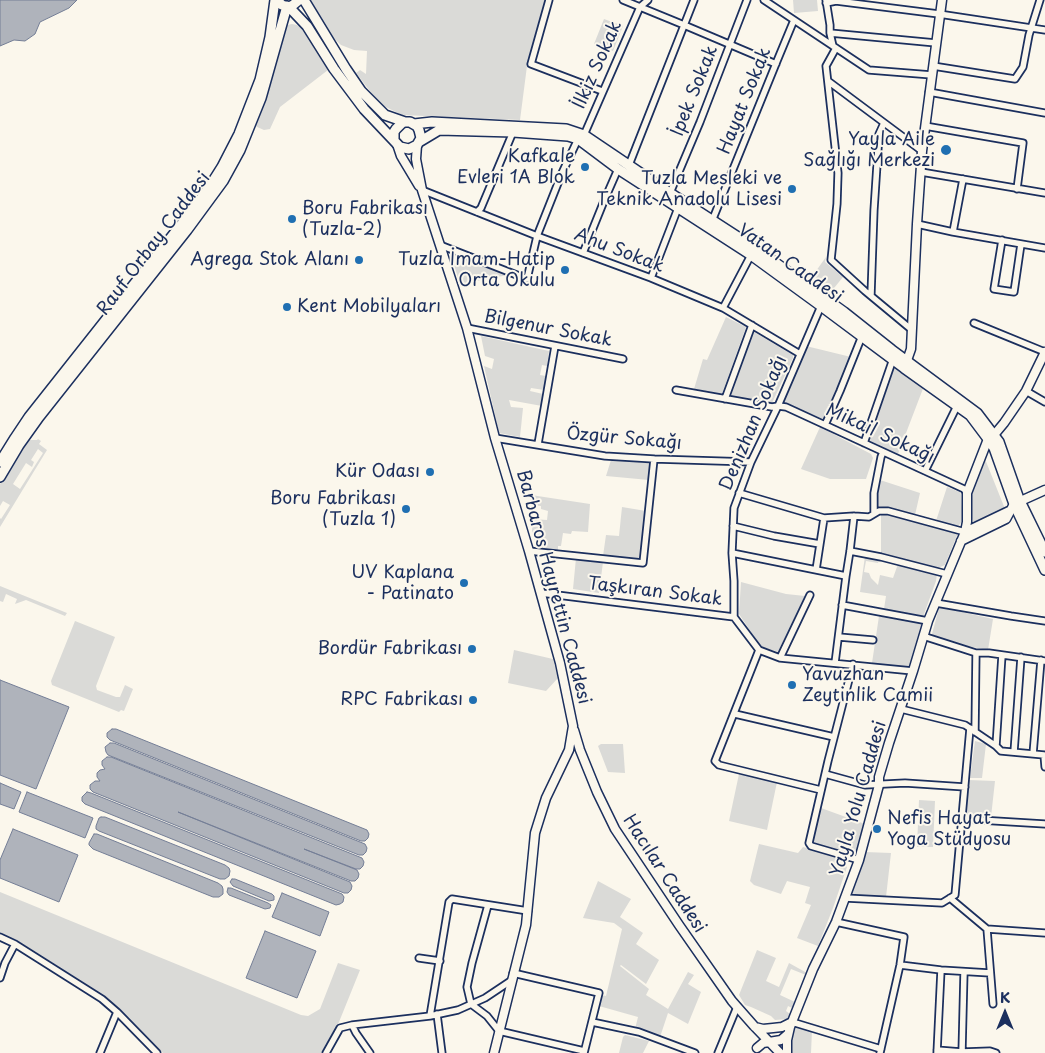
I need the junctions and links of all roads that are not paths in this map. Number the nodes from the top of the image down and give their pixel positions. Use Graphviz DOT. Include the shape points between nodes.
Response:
graph roads {
  1 [pos="276,0"];
  2 [pos="299,0"];
  3 [pos="304,0"];
  4 [pos="549,0"];
  5 [pos="622,0"];
  6 [pos="648,0"];
  7 [pos="694,0"];
  8 [pos="747,0"];
  9 [pos="764,0"];
  10 [pos="942,0"];
  11 [pos="1040,0"];
  12 [pos="826,2"];
  13 [pos="288,6"];
  14 [pos="640,7"];
  15 [pos="939,14"];
  16 [pos="794,20"];
  17 [pos="282,24"];
  18 [pos="305,24"];
  19 [pos="684,25"];
  20 [pos="1031,29"];
  21 [pos="1045,30"];
  22 [pos="830,33"];
  23 [pos="936,43"];
  24 [pos="730,45"];
  25 [pos="835,47"];
  26 [pos="776,64"];
  27 [pos="933,66"];
  28 [pos="932,75"];
  29 [pos="828,81"];
  30 [pos="602,91"];
  31 [pos="930,92"];
  32 [pos="1045,113"];
  33 [pos="410,123"];
  34 [pos="884,123"];
  35 [pos="925,126"];
  36 [pos="513,132"];
  37 [pos="581,137"];
  38 [pos="396,142"];
  39 [pos="418,143"];
  40 [pos="922,151"];
  41 [pos="629,165"];
  42 [pos="618,169"];
  43 [pos="921,172"];
  44 [pos="963,179"];
  45 [pos="1017,189"];
  46 [pos="422,190"];
  47 [pos="670,193"];
  48 [pos="1045,193"];
  49 [pos="678,208"];
  50 [pos="477,212"];
  51 [pos="712,221"];
  52 [pos="917,224"];
  53 [pos="953,232"];
  54 [pos="537,236"];
  55 [pos="1002,240"];
  56 [pos="440,244"];
  57 [pos="1021,244"];
  58 [pos="1045,248"];
  59 [pos="583,254"];
  60 [pos="751,255"];
  61 [pos="651,278"];
  62 [pos="871,295"];
  63 [pos="821,306"];
  64 [pos="723,308"];
  65 [pos="974,323"];
  66 [pos="752,325"];
  67 [pos="467,328"];
  68 [pos="912,330"];
  69 [pos="862,336"];
  70 [pos="554,346"];
  71 [pos="1045,352"];
  72 [pos="800,354"];
  73 [pos="623,359"];
  74 [pos="893,359"];
  75 [pos="906,365"];
  76 [pos="676,390"];
  77 [pos="1026,391"];
  78 [pos="726,399"];
  79 [pos="1045,402"];
  80 [pos="778,406"];
  81 [pos="957,406"];
  82 [pos="825,425"];
  83 [pos="992,437"];
  84 [pos="495,438"];
  85 [pos="864,443"];
  86 [pos="538,444"];
  87 [pos="883,452"];
  88 [pos="654,459"];
  89 [pos="0,462"];
  90 [pos="751,462"];
  91 [pos="925,471"];
  92 [pos="0,477"];
  93 [pos="1045,490"];
  94 [pos="740,493"];
  95 [pos="967,493"];
  96 [pos="1016,507"];
  97 [pos="874,513"];
  98 [pos="854,516"];
  99 [pos="824,518"];
  100 [pos="733,526"];
  101 [pos="965,532"];
  102 [pos="1040,535"];
  103 [pos="961,540"];
  104 [pos="820,544"];
  105 [pos="529,551"];
  106 [pos="850,551"];
  107 [pos="1045,552"];
  108 [pos="732,553"];
  109 [pos="816,570"];
  110 [pos="1045,570"];
  111 [pos="947,574"];
  112 [pos="846,576"];
  113 [pos="541,593"];
  114 [pos="810,594"];
  115 [pos="936,603"];
  116 [pos="842,606"];
  117 [pos="734,617"];
  118 [pos="928,621"];
  119 [pos="1045,621"];
  120 [pos="924,636"];
  121 [pos="839,637"];
  122 [pos="873,640"];
  123 [pos="759,650"];
  124 [pos="976,653"];
  125 [pos="1002,655"];
  126 [pos="1021,657"];
  127 [pos="780,658"];
  128 [pos="1043,661"];
  129 [pos="835,663"];
  130 [pos="853,664"];
  131 [pos="913,671"];
  132 [pos="900,709"];
  133 [pos="735,714"];
  134 [pos="573,726"];
  135 [pos="973,730"];
  136 [pos="834,738"];
  137 [pos="996,746"];
  138 [pos="1014,752"];
  139 [pos="1033,754"];
  140 [pos="1045,767"];
  141 [pos="825,774"];
  142 [pos="879,785"];
  143 [pos="965,787"];
  144 [pos="821,790"];
  145 [pos="963,819"];
  146 [pos="1045,824"];
  147 [pos="859,860"];
  148 [pos="845,898"];
  149 [pos="950,898"];
  150 [pos="488,904"];
  151 [pos="528,911"];
  152 [pos="836,922"];
  153 [pos="987,929"];
  154 [pos="1045,933"];
  155 [pos="0,937"];
  156 [pos="15,944"];
  157 [pos="419,958"];
  158 [pos="440,961"];
  159 [pos="900,965"];
  160 [pos="941,970"];
  161 [pos="964,972"];
  162 [pos="990,973"];
  163 [pos="513,977"];
  164 [pos="0,978"];
  165 [pos="471,1004"];
  166 [pos="993,1004"];
  167 [pos="737,1006"];
  168 [pos="117,1012"];
  169 [pos="433,1015"];
  170 [pos="592,1022"];
  171 [pos="792,1022"];
  172 [pos="352,1024"];
  173 [pos="782,1026"];
  174 [pos="755,1028"];
  175 [pos="499,1031"];
  176 [pos="788,1034"];
  177 [pos="774,1046"];
  178 [pos="756,1050"];
  179 [pos="880,1051"];
  180 [pos="584,1052"];
  181 [pos="937,1052"];
  182 [pos="962,1052"];
  183 [pos="100,1053"];
  184 [pos="157,1053"];
  185 [pos="326,1053"];
  186 [pos="370,1053"];
  187 [pos="442,1053"];
  188 [pos="494,1053"];
  189 [pos="695,1053"];
  190 [pos="718,1053"];
  191 [pos="787,1053"];
  192 [pos="996,1053"];
  1 -- 13 [label="main road, Rauf Orbay Caddesi"];
  1 -- 89 [label="main road, Rauf Orbay Caddesi" via="260,80 222,167 188,216 29,417"];
  2 -- 13 [label="main road"];
  3 -- 33 [label="main road" via="361,91 385,115"];
  4 -- 30 [label="street" via="531,64"];
  5 -- 14 [label="street"];
  6 -- 14 [label="street"];
  7 -- 19 [label="street"];
  8 -- 24 [label="street, İpek Sokak"];
  9 -- 16 [label="street"];
  10 -- 15 [label="street"];
  11 -- 20 [label="street"];
  12 -- 15 [label="street"];
  12 -- 22 [label="street"];
  13 -- 17 [label="main road, Rauf Orbay Caddesi"];
  13 -- 18 [label="main road"];
  14 -- 19 [label="street"];
  14 -- 30 [label="street, İlkiz Sokak"];
  15 -- 20 [label="street"];
  15 -- 23 [label="street"];
  16 -- 25 [label="street"];
  16 -- 26 [label="street, Hayat Sokak"];
  17 -- 18 [label="main road" via="293,18"];
  17 -- 92 [label="main road, Rauf Orbay Caddesi" via="261,98 240,150 223,181 39,417"];
  18 -- 38 [label="main road" via="364,109"];
  19 -- 24 [label="street"];
  19 -- 41 [label="street"];
  20 -- 21 [label="street"];
  20 -- 27 [label="street" via="1023,67 1015,79"];
  22 -- 23 [label="street"];
  22 -- 25 [label="street"];
  23 -- 27 [label="street"];
  24 -- 26 [label="street"];
  24 -- 47 [label="street, İpek Sokak"];
  25 -- 28 [label="street" via="869,70"];
  25 -- 29 [label="street" via="826,66"];
  26 -- 51 [label="street, Hayat Sokak"];
  27 -- 28 [label="street"];
  28 -- 31 [label="street"];
  29 -- 34 [label="street"];
  29 -- 62 [label="street" via="838,172 831,260"];
  30 -- 37 [label="street, İlkiz Sokak"];
  31 -- 32 [label="street"];
  31 -- 35 [label="street"];
  33 -- 37 [label="main road, Vatan Caddesi" via="566,129"];
  33 -- 38 [label="main road" via="402,123 396,129"];
  33 -- 39 [label="main road" via="419,130"];
  34 -- 40 [label="street"];
  34 -- 62 [label="street" via="878,134"];
  35 -- 40 [label="street"];
  35 -- 45 [label="street" via="1023,143"];
  36 -- 37 [label="main road, Vatan Caddesi"];
  36 -- 39 [label="main road, Vatan Caddesi" via="439,130"];
  36 -- 50 [label="street"];
  37 -- 41 [label="main road, Vatan Caddesi"];
  37 -- 42 [label="main road, Vatan Caddesi"];
  37 -- 54 [label="street, İlkiz Sokak" via="562,173"];
  38 -- 39 [label="main road" via="400,147 409,149"];
  38 -- 46 [label="street" via="400,156"];
  39 -- 46 [label="street" via="416,159"];
  40 -- 43 [label="street"];
  41 -- 47 [label="main road, Vatan Caddesi"];
  42 -- 49 [label="main road, Vatan Caddesi"];
  42 -- 59 [label="street"];
  43 -- 44 [label="street"];
  43 -- 52 [label="street"];
  44 -- 45 [label="street"];
  44 -- 53 [label="street"];
  45 -- 48 [label="street"];
  46 -- 50 [label="street, Ahu Sokak"];
  46 -- 56 [label="street, Barbaros Hayrettin Caddesi"];
  47 -- 51 [label="main road, Vatan Caddesi"];
  49 -- 60 [label="main road, Vatan Caddesi"];
  49 -- 61 [label="street"];
  50 -- 54 [label="street, Ahu Sokak"];
  51 -- 75 [label="main road, Vatan Caddesi" via="804,283"];
  52 -- 53 [label="street"];
  52 -- 68 [label="street"];
  53 -- 55 [label="street"];
  54 -- 56 [label="street, İlkiz Sokak" via="527,280"];
  54 -- 59 [label="street, Ahu Sokak"];
  55 -- 57 [label="street"];
  55 -- 57 [label="street" via="994,289 1014,292"];
  56 -- 67 [label="street, Barbaros Hayrettin Caddesi"];
  57 -- 58 [label="street"];
  59 -- 61 [label="street, Ahu Sokak"];
  60 -- 63 [label="main road, Vatan Caddesi"];
  60 -- 64 [label="street"];
  61 -- 64 [label="street, Ahu Sokak"];
  62 -- 68 [label="street"];
  63 -- 69 [label="main road, Vatan Caddesi"];
  63 -- 72 [label="street, Denizhan Sokağı"];
  64 -- 66 [label="street, Ahu Sokak"];
  65 -- 71 [label="street"];
  66 -- 72 [label="street, Ahu Sokak"];
  66 -- 78 [label="street"];
  67 -- 70 [label="street, Bilgenur Sokak"];
  67 -- 84 [label="street, Barbaros Hayrettin Caddesi"];
  68 -- 75 [label="street"];
  69 -- 74 [label="main road, Vatan Caddesi"];
  69 -- 82 [label="street"];
  70 -- 73 [label="street, Bilgenur Sokak"];
  70 -- 86 [label="street"];
  71 -- 77 [label="street, Yayla Yolu Caddesi"];
  72 -- 80 [label="street, Denizhan Sokağı"];
  74 -- 75 [label="main road, Vatan Caddesi"];
  74 -- 85 [label="street"];
  75 -- 81 [label="main road, Vatan Caddesi"];
  75 -- 83 [label="main road, Vatan Caddesi" via="977,413"];
  76 -- 78 [label="street, Mikail Sokağı"];
  77 -- 79 [label="street"];
  77 -- 83 [label="street, Yayla Yolu Caddesi"];
  78 -- 80 [label="street, Mikail Sokağı"];
  80 -- 82 [label="street, Mikail Sokağı" via="786,406"];
  80 -- 90 [label="street, Denizhan Sokağı"];
  81 -- 83 [label="main road, Vatan Caddesi"];
  81 -- 91 [label="street"];
  82 -- 85 [label="street, Mikail Sokağı"];
  83 -- 95 [label="street, Yayla Yolu Caddesi"];
  83 -- 96 [label="main road, Vatan Caddesi"];
  84 -- 86 [label="street, Özgür Sokağı"];
  84 -- 105 [label="street, Barbaros Hayrettin Caddesi"];
  85 -- 87 [label="street, Mikail Sokağı"];
  86 -- 88 [label="street, Özgür Sokağı" via="605,456"];
  87 -- 91 [label="street, Mikail Sokağı"];
  87 -- 97 [label="street" via="874,494"];
  88 -- 90 [label="street, Özgür Sokağı"];
  88 -- 105 [label="street" via="643,563"];
  90 -- 94 [label="street, Denizhan Sokağı"];
  91 -- 95 [label="street, Mikail Sokağı"];
  93 -- 96 [label="street"];
  94 -- 99 [label="street"];
  94 -- 100 [label="street, Denizhan Sokağı" via="734,508"];
  95 -- 101 [label="street, Yayla Yolu Caddesi"];
  96 -- 101 [label="street"];
  96 -- 102 [label="main road, Vatan Caddesi"];
  96 -- 103 [label="street" via="1006,519"];
  96 -- 110 [label="main road, Vatan Caddesi"];
  97 -- 98 [label="street" via="868,517"];
  97 -- 101 [label="street" via="888,511"];
  98 -- 99 [label="street"];
  98 -- 106 [label="street"];
  99 -- 104 [label="street"];
  100 -- 104 [label="street"];
  100 -- 108 [label="street, Denizhan Sokağı"];
  101 -- 103 [label="street, Yayla Yolu Caddesi"];
  102 -- 107 [label="main road, Vatan Caddesi"];
  103 -- 111 [label="street, Yayla Yolu Caddesi"];
  104 -- 109 [label="street"];
  105 -- 113 [label="street, Barbaros Hayrettin Caddesi"];
  106 -- 111 [label="street"];
  106 -- 112 [label="street"];
  108 -- 109 [label="street"];
  108 -- 117 [label="street, Denizhan Sokağı"];
  109 -- 112 [label="street"];
  111 -- 115 [label="street, Yayla Yolu Caddesi"];
  112 -- 116 [label="street"];
  113 -- 117 [label="street, Taşkıran Sokak"];
  113 -- 134 [label="street, Barbaros Hayrettin Caddesi"];
  114 -- 127 [label="street"];
  115 -- 118 [label="street, Yayla Yolu Caddesi"];
  115 -- 119 [label="street"];
  116 -- 118 [label="street"];
  116 -- 121 [label="street"];
  117 -- 123 [label="street"];
  118 -- 120 [label="street, Yayla Yolu Caddesi"];
  120 -- 124 [label="street"];
  120 -- 131 [label="street, Yayla Yolu Caddesi"];
  121 -- 122 [label="street"];
  121 -- 129 [label="street"];
  123 -- 127 [label="street"];
  123 -- 133 [label="street"];
  124 -- 125 [label="street"];
  124 -- 135 [label="street"];
  125 -- 126 [label="street"];
  125 -- 137 [label="street"];
  126 -- 128 [label="street"];
  126 -- 138 [label="street"];
  127 -- 129 [label="street"];
  128 -- 139 [label="street"];
  129 -- 130 [label="street"];
  130 -- 131 [label="street"];
  130 -- 136 [label="street"];
  131 -- 132 [label="street, Yayla Yolu Caddesi"];
  132 -- 135 [label="street" via="965,725"];
  132 -- 142 [label="street, Yayla Yolu Caddesi"];
  133 -- 136 [label="street"];
  133 -- 144 [label="street" via="716,761 718,765"];
  134 -- 151 [label="street, Barbaros Hayrettin Caddesi" via="569,750 546,798 535,833"];
  134 -- 167 [label="street, Hacılar Caddesi" via="593,783 615,829"];
  135 -- 137 [label="street"];
  135 -- 143 [label="street"];
  136 -- 141 [label="street"];
  137 -- 138 [label="street" via="1001,751"];
  138 -- 139 [label="street"];
  139 -- 140 [label="street" via="1044,755"];
  141 -- 142 [label="street" via="865,785"];
  141 -- 144 [label="street"];
  142 -- 143 [label="street" via="905,783"];
  142 -- 147 [label="street, Yayla Yolu Caddesi"];
  143 -- 145 [label="street"];
  144 -- 147 [label="street" via="809,843"];
  145 -- 146 [label="street"];
  145 -- 149 [label="street" via="955,895"];
  147 -- 148 [label="street, Yayla Yolu Caddesi"];
  148 -- 149 [label="street" via="942,903"];
  148 -- 152 [label="street, Yayla Yolu Caddesi"];
  149 -- 153 [label="street"];
  150 -- 151 [label="street"];
  150 -- 158 [label="street" via="452,899 449,902"];
  150 -- 165 [label="street" via="467,988"];
  151 -- 163 [label="street, Barbaros Hayrettin Caddesi"];
  152 -- 159 [label="street" via="904,937"];
  152 -- 171 [label="street, Yayla Yolu Caddesi"];
  153 -- 154 [label="street"];
  153 -- 162 [label="street"];
  155 -- 156 [label="street"];
  156 -- 164 [label="street"];
  156 -- 168 [label="street"];
  157 -- 158 [label="street"];
  158 -- 169 [label="street"];
  159 -- 160 [label="street"];
  159 -- 179 [label="street"];
  160 -- 161 [label="street"];
  160 -- 181 [label="street"];
  161 -- 162 [label="street"];
  161 -- 182 [label="street"];
  162 -- 166 [label="street"];
  163 -- 165 [label="street" via="485,998"];
  163 -- 170 [label="street" via="599,992"];
  163 -- 175 [label="street, Barbaros Hayrettin Caddesi"];
  165 -- 169 [label="street"];
  165 -- 175 [label="street"];
  167 -- 174 [label="street, Hacılar Caddesi"];
  167 -- 190 [label="street"];
  168 -- 183 [label="street"];
  168 -- 184 [label="street"];
  169 -- 172 [label="street"];
  169 -- 187 [label="street"];
  170 -- 180 [label="street"];
  170 -- 189 [label="street" via="639,1032"];
  171 -- 173 [label="street"];
  171 -- 176 [label="street, Yayla Yolu Caddesi"];
  171 -- 179 [label="street"];
  172 -- 185 [label="street" via="340,1028"];
  172 -- 186 [label="street"];
  173 -- 174 [label="street"];
  173 -- 177 [label="street" via="774,1034"];
  174 -- 177 [label="street, Hacılar Caddesi"];
  174 -- 178 [label="street" via="759,1040"];
  175 -- 180 [label="street"];
  175 -- 188 [label="street, Barbaros Hayrettin Caddesi"];
  176 -- 177 [label="street"];
  176 -- 191 [label="street, Yayla Yolu Caddesi"];
  177 -- 178 [label="street" via="763,1043"];
  181 -- 182 [label="street"];
  182 -- 192 [label="street" via="987,1050"];
}
